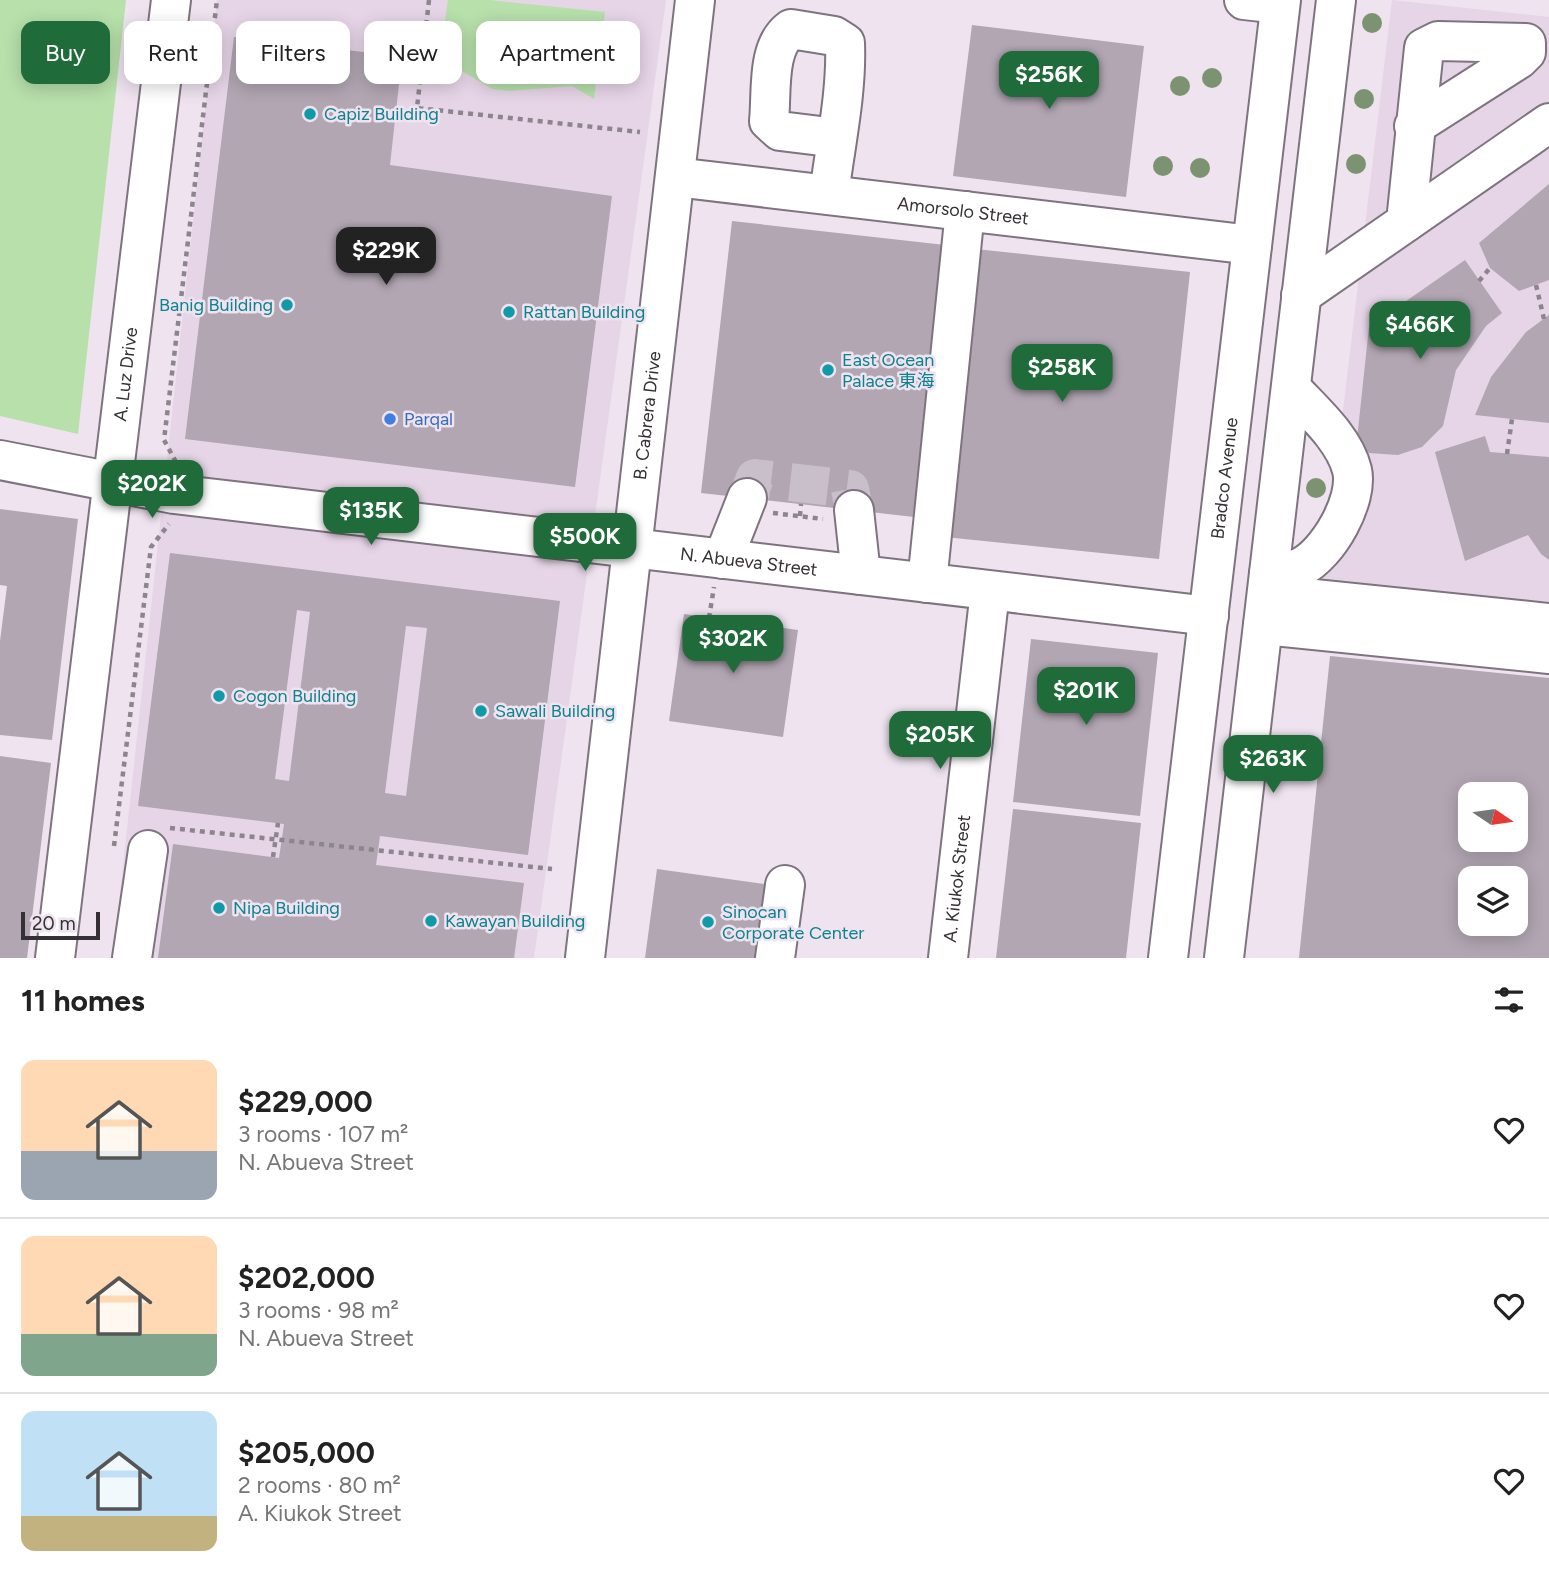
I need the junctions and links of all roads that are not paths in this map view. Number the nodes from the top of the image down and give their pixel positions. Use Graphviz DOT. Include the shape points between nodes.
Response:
graph roads {
  1 [pos="171,0"];
  2 [pos="695,0"];
  3 [pos="1336,0"];
  4 [pos="1269,1"];
  5 [pos="1549,123"];
  6 [pos="1414,126"];
  7 [pos="836,138"];
  8 [pos="675,177"];
  9 [pos="829,195"];
  10 [pos="965,211"];
  11 [pos="1406,222"];
  12 [pos="1252,245"];
  13 [pos="1301,295"];
  14 [pos="1291,388"];
  15 [pos="0,460"];
  16 [pos="113,484"];
  17 [pos="757,510"];
  18 [pos="840,520"];
  19 [pos="633,548"];
  20 [pos="718,573"];
  21 [pos="860,575"];
  22 [pos="927,583"];
  23 [pos="990,591"];
  24 [pos="1267,598"];
  25 [pos="1209,616"];
  26 [pos="1549,623"];
  27 [pos="1549,654"];
  28 [pos="1186,806"];
  29 [pos="140,837"];
  30 [pos="785,885"];
  31 [pos="1230,904"];
  32 [pos="55,958"];
  33 [pos="132,958"];
  34 [pos="585,958"];
  35 [pos="775,958"];
  36 [pos="948,958"];
  37 [pos="1168,958"];
  38 [pos="1224,958"];
  1 -- 16 [label="street, A. Luz Drive"];
  2 -- 8 [label="street, B. Cabrera Drive"];
  3 -- 13 [label="street"];
  4 -- 12 [label="street, Bradco Avenue"];
  5 -- 11 [label="street"];
  6 -- 11 [label="street"];
  7 -- 9 [label="street"];
  8 -- 9 [label="street, Amorsolo Street"];
  8 -- 19 [label="street, B. Cabrera Drive"];
  9 -- 10 [label="street, Amorsolo Street"];
  10 -- 12 [label="street, Amorsolo Street"];
  10 -- 22 [label="street"];
  11 -- 13 [label="street"];
  12 -- 25 [label="street, Bradco Avenue"];
  13 -- 14 [label="street"];
  14 -- 24 [label="street"];
  14 -- 24 [label="street" via="1342,449 1352,472 1346,509 1328,545"];
  15 -- 16 [label="street, N. Abueva Street"];
  16 -- 19 [label="street, N. Abueva Street"];
  16 -- 32 [label="street, A. Luz Drive"];
  17 -- 20 [label="street"];
  18 -- 21 [label="street"];
  19 -- 20 [label="street, N. Abueva Street"];
  19 -- 34 [label="street, B. Cabrera Drive"];
  20 -- 21 [label="street, N. Abueva Street"];
  21 -- 22 [label="street, N. Abueva Street"];
  22 -- 23 [label="street, N. Abueva Street"];
  23 -- 25 [label="street, N. Abueva Street"];
  23 -- 36 [label="street, A. Kiukok Street"];
  24 -- 26 [label="street"];
  24 -- 27 [label="street"];
  24 -- 31 [label="street"];
  25 -- 28 [label="street, Bradco Avenue"];
  28 -- 31 [label="street" via="1195,879"];
  28 -- 37 [label="street, Bradco Avenue"];
  29 -- 33 [label="street"];
  30 -- 35 [label="street"];
  31 -- 38 [label="street"];
}
